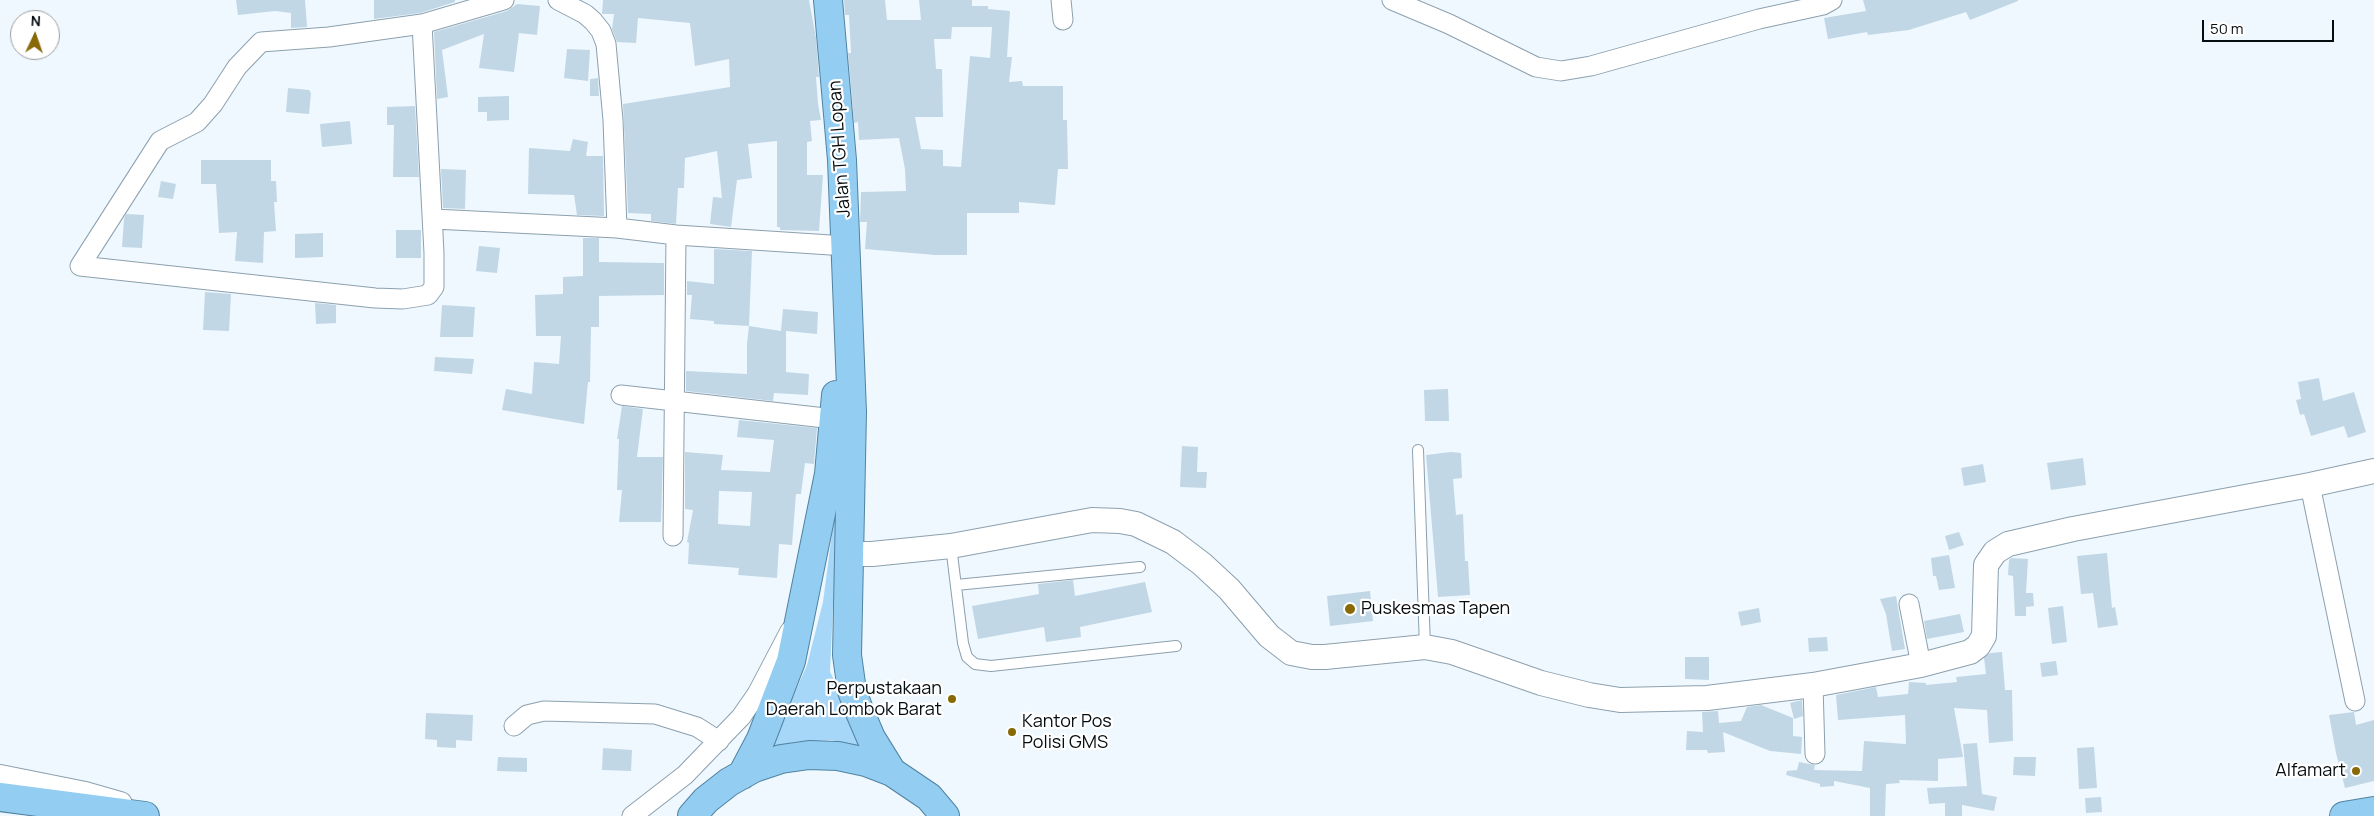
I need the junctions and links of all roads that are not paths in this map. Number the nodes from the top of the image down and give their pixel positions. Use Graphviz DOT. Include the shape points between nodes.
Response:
graph roads {
  1 [pos="504,0"];
  2 [pos="558,0"];
  3 [pos="828,0"];
  4 [pos="1061,0"];
  5 [pos="1392,0"];
  6 [pos="1832,0"];
  7 [pos="1063,20"];
  8 [pos="422,24"];
  9 [pos="432,219"];
  10 [pos="616,228"];
  11 [pos="676,235"];
  12 [pos="846,246"];
  13 [pos="846,299"];
  14 [pos="621,394"];
  15 [pos="675,402"];
  16 [pos="834,418"];
  17 [pos="1418,450"];
  18 [pos="2374,471"];
  19 [pos="840,476"];
  20 [pos="2310,485"];
  21 [pos="673,536"];
  22 [pos="951,546"];
  23 [pos="848,554"];
  24 [pos="1140,567"];
  25 [pos="956,585"];
  26 [pos="1909,604"];
  27 [pos="803,607"];
  28 [pos="1176,646"];
  29 [pos="1425,647"];
  30 [pos="1921,665"];
  31 [pos="1813,685"];
  32 [pos="2356,701"];
  33 [pos="514,726"];
  34 [pos="718,742"];
  35 [pos="1815,754"];
  36 [pos="892,772"];
  37 [pos="742,775"];
  38 [pos="0,777"];
  39 [pos="0,797"];
  40 [pos="2374,811"];
  41 [pos="145,816"];
  42 [pos="153,816"];
  43 [pos="632,816"];
  44 [pos="692,816"];
  45 [pos="945,816"];
  46 [pos="2344,816"];
  1 -- 8 [label="street"];
  2 -- 10 [label="street" via="589,17 601,31 606,44 614,120"];
  3 -- 12 [label="highway, Jalan TGH Lopan" via="838,99"];
  4 -- 7 [label="street"];
  5 -- 6 [label="street" via="1536,67 1561,71 1591,66"];
  8 -- 9 [label="street"];
  8 -- 9 [label="street" via="330,37 261,42 237,67 197,122 160,140 80,266 375,298 417,298 428,295 433,289"];
  9 -- 10 [label="street"];
  10 -- 11 [label="street"];
  11 -- 12 [label="street"];
  11 -- 15 [label="street"];
  12 -- 13 [label="highway, Jalan TGH Lopan"];
  13 -- 16 [label="highway"];
  13 -- 19 [label="highway" via="852,412"];
  14 -- 15 [label="street"];
  15 -- 16 [label="street"];
  15 -- 21 [label="street"];
  16 -- 19 [label="highway"];
  17 -- 29 [label="lane"];
  18 -- 20 [label="street"];
  19 -- 23 [label="highway"];
  19 -- 27 [label="highway"];
  20 -- 30 [label="street" via="2008,544 1995,552 1986,565 1984,632 1980,643 1970,652"];
  20 -- 32 [label="street"];
  22 -- 23 [label="street"];
  22 -- 25 [label="lane"];
  22 -- 29 [label="street" via="1092,520 1136,524 1173,542 1202,564 1229,589 1268,636 1291,653 1325,657"];
  23 -- 36 [label="highway" via="846,635 852,691 871,738"];
  24 -- 25 [label="lane"];
  25 -- 28 [label="lane" via="964,651 975,664 991,666"];
  26 -- 30 [label="street"];
  27 -- 34 [label="street" via="756,694 741,717"];
  27 -- 37 [label="highway" via="791,661 761,739"];
  29 -- 31 [label="street" via="1475,659 1541,683 1620,700 1707,698"];
  30 -- 31 [label="street"];
  31 -- 35 [label="street"];
  33 -- 34 [label="street" via="527,715 544,711 655,714 697,727"];
  34 -- 43 [label="street"];
  36 -- 37 [label="highway" via="838,756 809,755 781,759"];
  36 -- 45 [label="highway" via="929,797"];
  37 -- 44 [label="highway" via="706,800"];
  38 -- 42 [label="street" via="85,794"];
  39 -- 41 [label="highway"];
  40 -- 46 [label="highway"];
}
